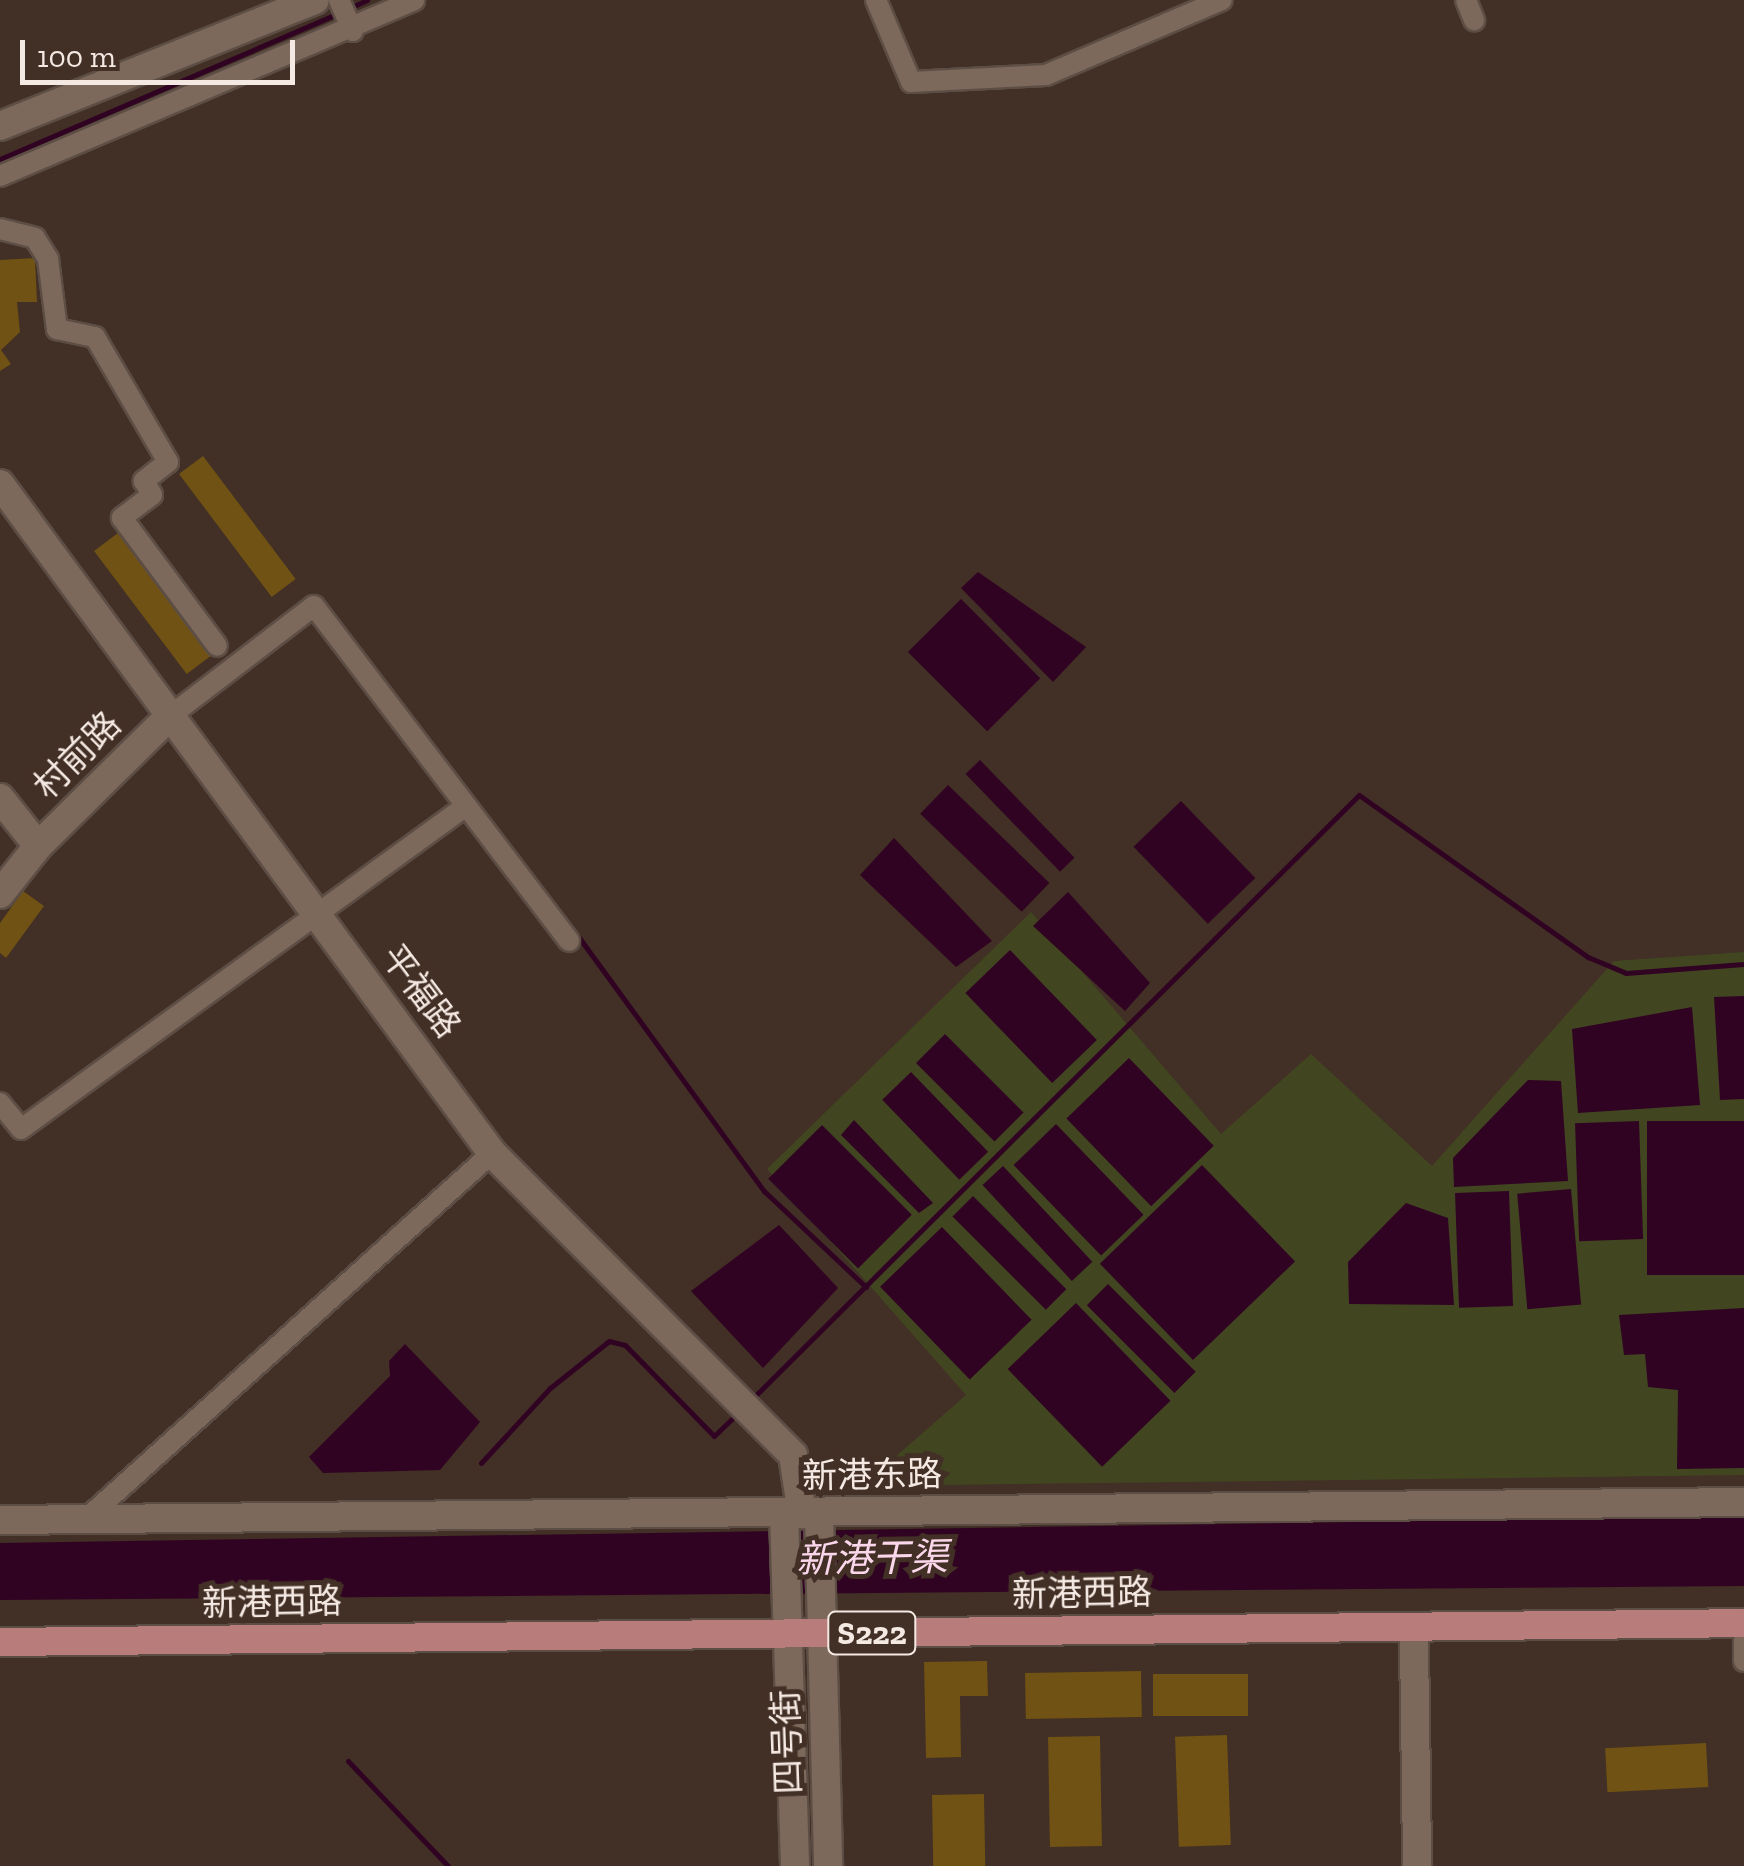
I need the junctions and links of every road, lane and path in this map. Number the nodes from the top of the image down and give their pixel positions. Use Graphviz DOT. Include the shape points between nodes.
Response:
graph roads {
  1 [pos="315,0"];
  2 [pos="340,0"];
  3 [pos="414,0"];
  4 [pos="876,0"];
  5 [pos="1222,0"];
  6 [pos="353,31"];
  7 [pos="0,126"];
  8 [pos="0,176"];
  9 [pos="0,228"];
  10 [pos="0,484"];
  11 [pos="217,646"];
  12 [pos="170,716"];
  13 [pos="0,798"];
  14 [pos="466,806"];
  15 [pos="38,846"];
  16 [pos="0,894"];
  17 [pos="316,915"];
  18 [pos="569,941"];
  19 [pos="0,1103"];
  20 [pos="492,1154"];
  21 [pos="1744,1502"];
  22 [pos="802,1514"];
  23 [pos="86,1519"];
  24 [pos="0,1520"];
  25 [pos="1744,1623"];
  26 [pos="1744,1639"];
  27 [pos="0,1642"];
  28 [pos="1414,1642"];
  29 [pos="1744,1661"];
  30 [pos="795,1866"];
  31 [pos="828,1866"];
  32 [pos="1416,1866"];
  1 -- 7 [label="main road"];
  2 -- 6 [label="street"];
  3 -- 6 [label="street"];
  4 -- 5 [label="street" via="911,82 1046,75"];
  6 -- 8 [label="street"];
  9 -- 11 [label="street" via="35,238 48,259 58,329 95,337 168,462 144,480 152,494 122,518"];
  10 -- 12 [label="main road, 平福路"];
  12 -- 14 [label="street" via="314,606"];
  12 -- 15 [label="main road, 村前路"];
  12 -- 17 [label="main road, 平福路"];
  13 -- 15 [label="main road"];
  14 -- 17 [label="street"];
  14 -- 18 [label="street"];
  15 -- 16 [label="main road, 村前路"];
  17 -- 19 [label="street" via="22,1129"];
  17 -- 20 [label="main road, 平福路"];
  20 -- 22 [label="main road, 平福路" via="793,1455"];
  20 -- 23 [label="street"];
  21 -- 22 [label="main road, 新港东路"];
  22 -- 23 [label="main road, 新港东路"];
  22 -- 30 [label="main road, 四号街" via="786,1617"];
  22 -- 31 [label="main road, 四号街" via="820,1615"];
  23 -- 24 [label="main road, 新港东路"];
  25 -- 27 [label="main road, 新港西路 / S222"];
  26 -- 29 [label="street"];
  28 -- 32 [label="main road"];
}
